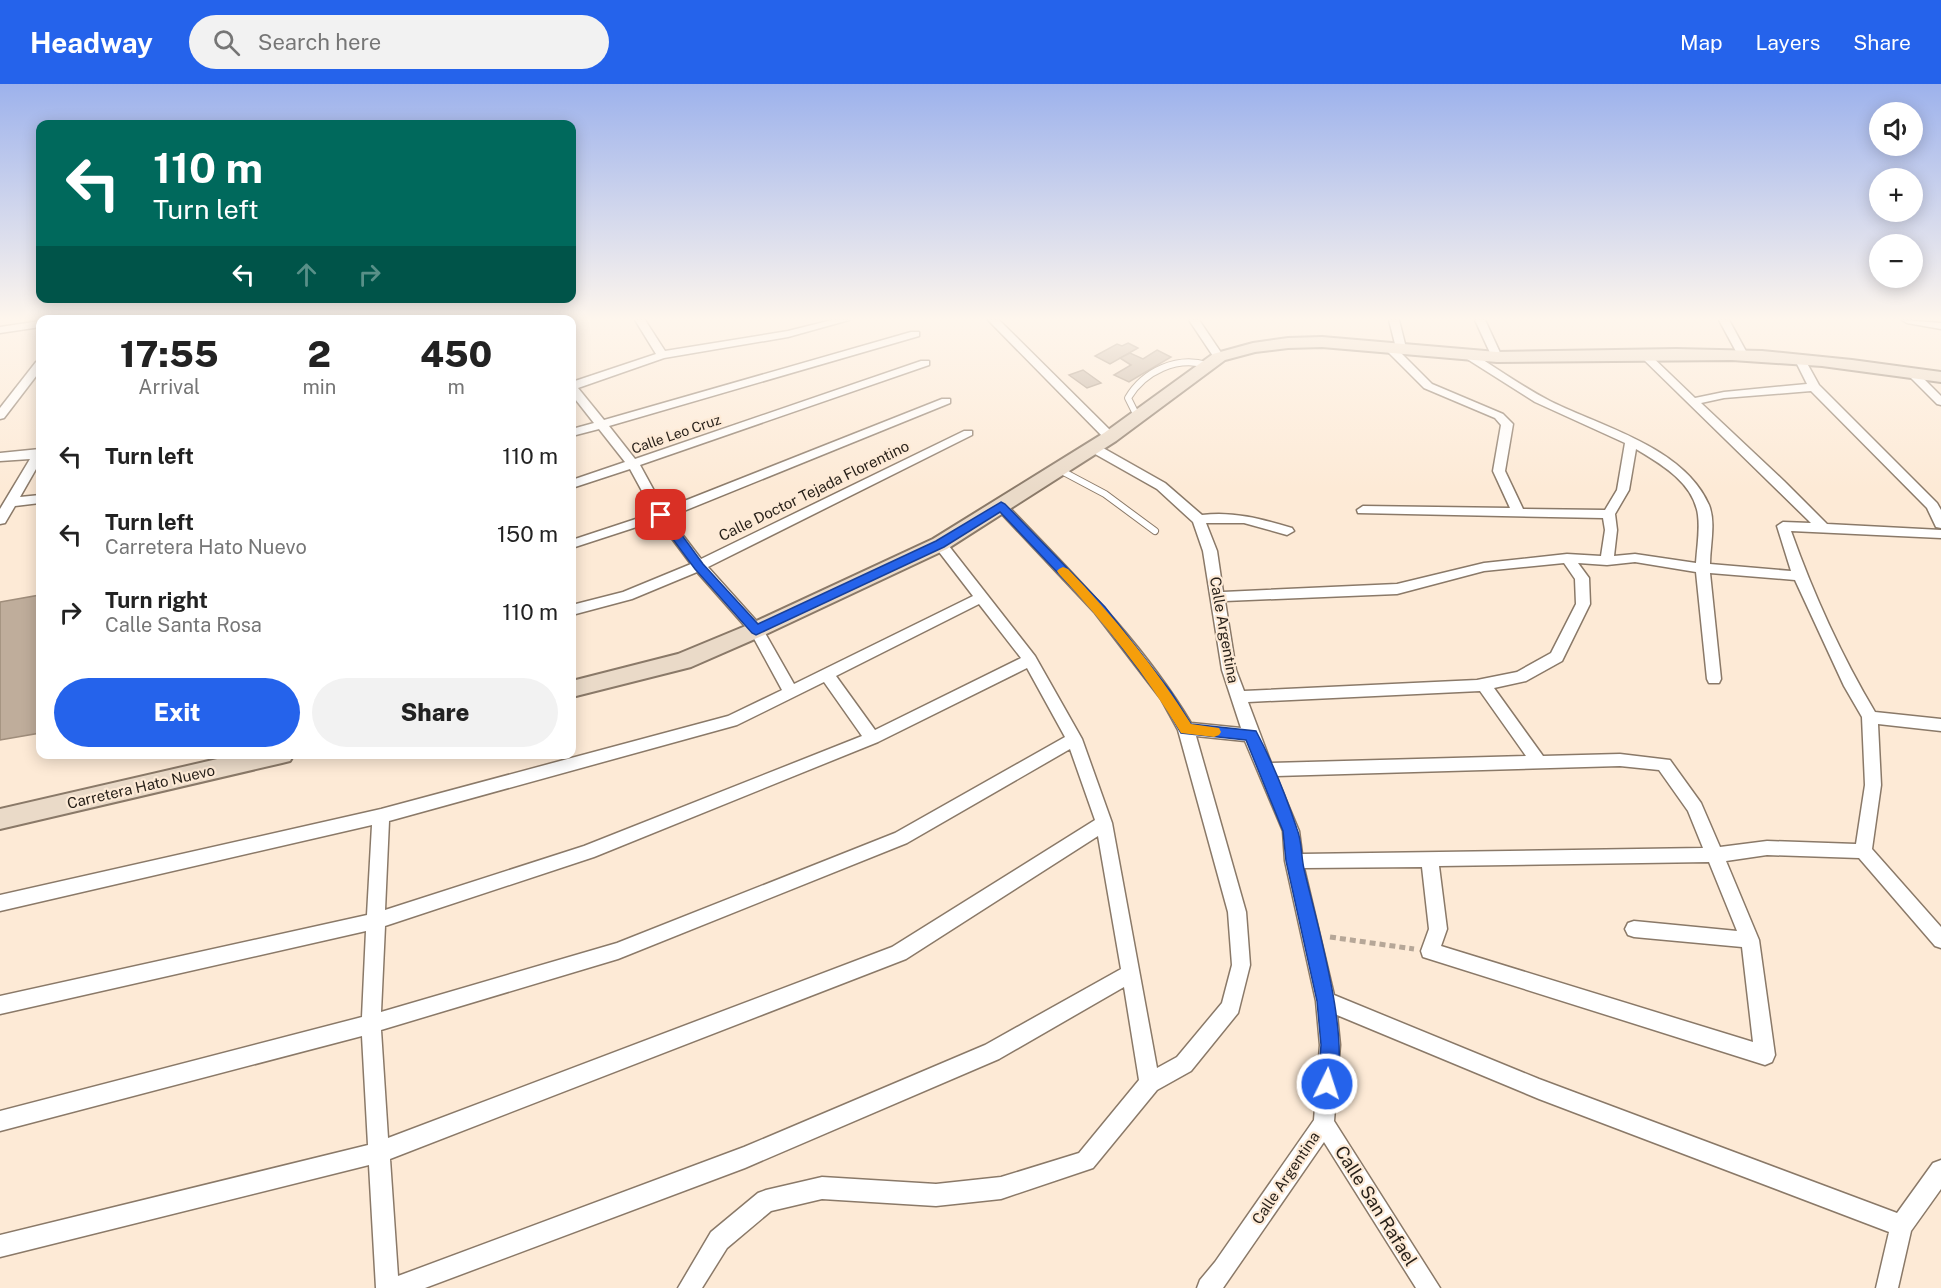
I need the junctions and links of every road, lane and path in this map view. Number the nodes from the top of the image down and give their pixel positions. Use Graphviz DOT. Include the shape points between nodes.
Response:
graph roads {
  1 [pos="31,376"];
  2 [pos="602,376"];
  3 [pos="769,376"];
  4 [pos="887,376"];
  5 [pos="1049,376"];
  6 [pos="1151,376"];
  7 [pos="1193,376"];
  8 [pos="1419,376"];
  9 [pos="1503,376"];
  10 [pos="1666,376"];
  11 [pos="1808,376"];
  12 [pos="1915,376"];
  13 [pos="576,386"];
  14 [pos="1814,387"];
  15 [pos="576,392"];
  16 [pos="946,401"];
  17 [pos="1692,402"];
  18 [pos="1941,402"];
  19 [pos="0,416"];
  20 [pos="1138,418"];
  21 [pos="603,424"];
  22 [pos="576,432"];
  23 [pos="968,433"];
  24 [pos="1110,437"];
  25 [pos="1631,442"];
  26 [pos="1092,447"];
  27 [pos="36,454"];
  28 [pos="0,457"];
  29 [pos="36,459"];
  30 [pos="633,464"];
  31 [pos="1058,469"];
  32 [pos="576,483"];
  33 [pos="36,499"];
  34 [pos="13,501"];
  35 [pos="1001,506"];
  36 [pos="1363,510"];
  37 [pos="1519,513"];
  38 [pos="1609,514"];
  39 [pos="661,515"];
  40 [pos="0,520"];
  41 [pos="1199,520"];
  42 [pos="1941,524"];
  43 [pos="1824,529"];
  44 [pos="1155,531"];
  45 [pos="1287,531"];
  46 [pos="1941,534"];
  47 [pos="576,543"];
  48 [pos="940,544"];
  49 [pos="1567,558"];
  50 [pos="1608,561"];
  51 [pos="699,566"];
  52 [pos="1703,568"];
  53 [pos="1800,576"];
  54 [pos="1217,597"];
  55 [pos="980,598"];
  56 [pos="576,609"];
  57 [pos="756,630"];
  58 [pos="1030,660"];
  59 [pos="827,674"];
  60 [pos="1714,679"];
  61 [pos="1484,685"];
  62 [pos="576,688"];
  63 [pos="791,692"];
  64 [pos="1237,697"];
  65 [pos="1870,717"];
  66 [pos="1941,725"];
  67 [pos="1186,729"];
  68 [pos="1251,735"];
  69 [pos="872,738"];
  70 [pos="1074,739"];
  71 [pos="244,759"];
  72 [pos="221,762"];
  73 [pos="1539,763"];
  74 [pos="1267,770"];
  75 [pos="381,816"];
  76 [pos="0,819"];
  77 [pos="1104,823"];
  78 [pos="1863,851"];
  79 [pos="1713,855"];
  80 [pos="1430,860"];
  81 [pos="1294,861"];
  82 [pos="0,903"];
  83 [pos="1932,920"];
  84 [pos="376,921"];
  85 [pos="1634,929"];
  86 [pos="1310,934"];
  87 [pos="1749,940"];
  88 [pos="1941,940"];
  89 [pos="1430,951"];
  90 [pos="1131,973"];
  91 [pos="1326,1001"];
  92 [pos="0,1005"];
  93 [pos="371,1024"];
  94 [pos="1150,1083"];
  95 [pos="0,1121"];
  96 [pos="1324,1123"];
  97 [pos="377,1152"];
  98 [pos="1941,1171"];
  99 [pos="1902,1226"];
  100 [pos="0,1246"];
  101 [pos="387,1288"];
  102 [pos="395,1288"];
  103 [pos="689,1288"];
  104 [pos="1208,1288"];
  105 [pos="1429,1288"];
  106 [pos="1887,1288"];
  1 -- 19 [label="street"];
  2 -- 13 [label="street"];
  3 -- 21 [label="street"];
  4 -- 30 [label="street, Calle Leo Cruz"];
  5 -- 24 [label="street"];
  6 -- 20 [label="lane" via="1133,387 1128,398"];
  7 -- 20 [label="main road"];
  8 -- 37 [label="street" via="1428,386 1507,424 1499,471"];
  9 -- 25 [label="street" via="1548,404"];
  10 -- 17 [label="street"];
  11 -- 14 [label="street"];
  12 -- 18 [label="street"];
  14 -- 17 [label="street" via="1724,395"];
  14 -- 42 [label="street" via="1933,506"];
  15 -- 21 [label="street"];
  16 -- 39 [label="street"];
  17 -- 43 [label="street" via="1750,452"];
  20 -- 24 [label="main road"];
  21 -- 22 [label="street"];
  21 -- 30 [label="street"];
  23 -- 51 [label="street, Calle Doctor Tejada Florentino"];
  24 -- 26 [label="main road"];
  25 -- 38 [label="street" via="1623,490"];
  25 -- 52 [label="street" via="1678,470 1695,490 1703,506 1706,530"];
  26 -- 31 [label="main road"];
  26 -- 41 [label="street, Calle Argentina" via="1161,486"];
  27 -- 28 [label="street"];
  29 -- 34 [label="street"];
  30 -- 32 [label="street, Calle Leo Cruz"];
  30 -- 39 [label="street"];
  31 -- 35 [label="main road"];
  31 -- 44 [label="lane" via="1105,494"];
  33 -- 34 [label="street"];
  34 -- 40 [label="street"];
  35 -- 48 [label="main road"];
  35 -- 67 [label="street" via="1100,610 1166,695"];
  36 -- 37 [label="street"];
  37 -- 38 [label="street"];
  38 -- 50 [label="street"];
  39 -- 47 [label="street"];
  39 -- 51 [label="street"];
  41 -- 45 [label="street" via="1240,517"];
  41 -- 54 [label="street, Calle Argentina" via="1210,551"];
  43 -- 46 [label="street"];
  43 -- 53 [label="street" via="1783,526"];
  48 -- 55 [label="street"];
  48 -- 57 [label="main road"];
  49 -- 50 [label="street"];
  49 -- 54 [label="street" via="1484,567 1397,589"];
  49 -- 61 [label="street" via="1582,578 1583,604 1557,657 1521,677"];
  50 -- 52 [label="street" via="1635,558"];
  51 -- 56 [label="street, Calle Doctor Tejada Florentino" via="627,596"];
  51 -- 57 [label="street"];
  52 -- 53 [label="street"];
  52 -- 60 [label="street"];
  53 -- 65 [label="street"];
  54 -- 64 [label="street, Calle Argentina" via="1228,670"];
  55 -- 58 [label="street"];
  55 -- 59 [label="street"];
  57 -- 62 [label="main road" via="683,661"];
  57 -- 63 [label="street"];
  58 -- 69 [label="street"];
  58 -- 70 [label="street"];
  59 -- 63 [label="street"];
  59 -- 69 [label="street"];
  61 -- 64 [label="street"];
  61 -- 73 [label="street"];
  63 -- 75 [label="street" via="732,721"];
  64 -- 68 [label="street, Calle Argentina"];
  65 -- 66 [label="street"];
  65 -- 78 [label="street" via="1873,785"];
  67 -- 68 [label="street"];
  67 -- 94 [label="street" via="1237,912 1241,965 1231,1007 1184,1064"];
  68 -- 74 [label="street, Calle Argentina"];
  69 -- 84 [label="street" via="588,852"];
  70 -- 77 [label="street"];
  70 -- 93 [label="street" via="901,838 618,951"];
  71 -- 72 [label="main road, Carretera Hato Nuevo"];
  72 -- 76 [label="main road, Carretera Hato Nuevo"];
  73 -- 74 [label="street"];
  73 -- 79 [label="street" via="1620,760 1664,764 1695,808"];
  74 -- 81 [label="street, Calle Argentina" via="1291,831"];
  75 -- 82 [label="street"];
  75 -- 84 [label="street"];
  77 -- 90 [label="street"];
  77 -- 97 [label="street" via="899,953"];
  78 -- 79 [label="street" via="1767,848"];
  78 -- 83 [label="street"];
  79 -- 80 [label="street"];
  79 -- 87 [label="street"];
  80 -- 81 [label="street"];
  80 -- 89 [label="street" via="1438,929"];
  81 -- 86 [label="street, Calle Argentina"];
  83 -- 88 [label="street"];
  84 -- 92 [label="street"];
  84 -- 93 [label="street"];
  85 -- 87 [label="street"];
  86 -- 89 [label="path"];
  86 -- 91 [label="street, Calle Argentina"];
  87 -- 89 [label="street" via="1765,1054"];
  90 -- 94 [label="street"];
  90 -- 102 [label="street" via="992,1052 745,1157"];
  91 -- 96 [label="street, Calle Argentina" via="1330,1045"];
  91 -- 99 [label="street" via="1539,1089"];
  93 -- 95 [label="street"];
  93 -- 97 [label="street"];
  94 -- 103 [label="street" via="1086,1161 1001,1188 936,1195 822,1188 766,1201 719,1239"];
  96 -- 104 [label="street, Calle Argentina"];
  96 -- 105 [label="street, Calle San Rafael"];
  97 -- 100 [label="street"];
  97 -- 101 [label="street"];
  98 -- 99 [label="street"];
  99 -- 106 [label="street"];
}
